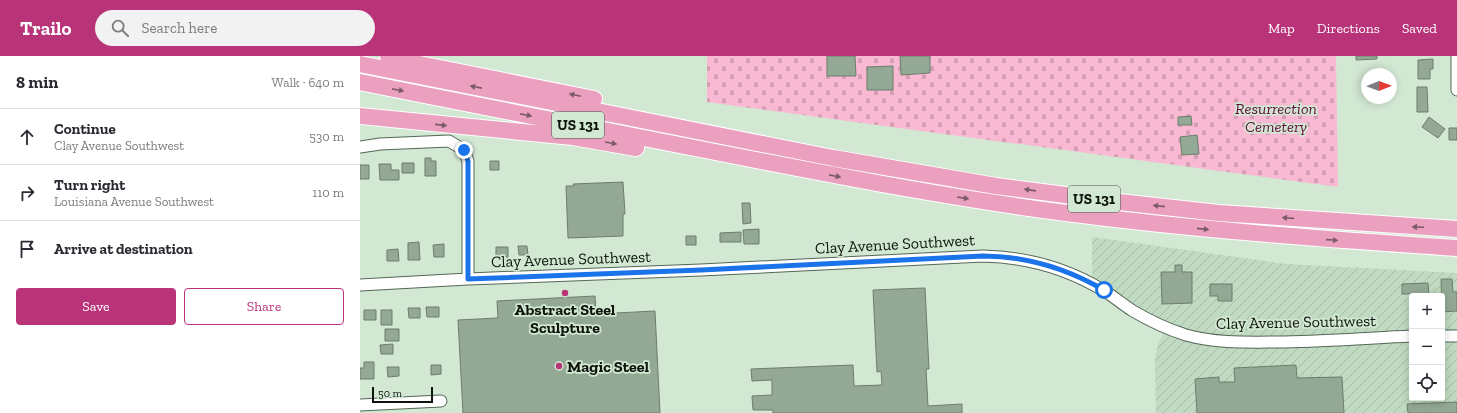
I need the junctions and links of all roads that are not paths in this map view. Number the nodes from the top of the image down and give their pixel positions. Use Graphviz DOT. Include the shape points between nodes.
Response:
graph roads {
  1 [pos="388,56"];
  2 [pos="1457,56"];
  3 [pos="360,64"];
  4 [pos="360,82"];
  5 [pos="1457,90"];
  6 [pos="360,116"];
  7 [pos="734,138"];
  8 [pos="360,147"];
  9 [pos="796,168"];
  10 [pos="1457,229"];
  11 [pos="1457,248"];
  12 [pos="468,279"];
  13 [pos="360,285"];
  14 [pos="1409,336"];
  15 [pos="1445,336"];
  16 [pos="1457,336"];
  17 [pos="441,401"];
  18 [pos="360,405"];
  7 -- 1 [label="highway, one-way" via="640,110"];
  2 -- 5 [label="street"];
  7 -- 3 [label="highway, US 131, one-way"];
  4 -- 9 [label="highway, US 131, one-way"];
  6 -- 9 [label="highway, one-way" via="573,137 662,152"];
  10 -- 7 [label="highway, US 131, one-way" via="1248,215 1112,201 996,186"];
  8 -- 12 [label="street" via="449,141 464,150 468,161"];
  9 -- 11 [label="highway, US 131, one-way" via="957,197 1130,221 1317,239"];
  12 -- 13 [label="street, Clay Avenue Southwest"];
  12 -- 14 [label="street, Clay Avenue Southwest" via="1000,256 1039,262 1057,268 1099,288 1132,311 1159,325 1203,339 1248,342"];
  15 -- 16 [label="street"];
  17 -- 18 [label="street"];
}
